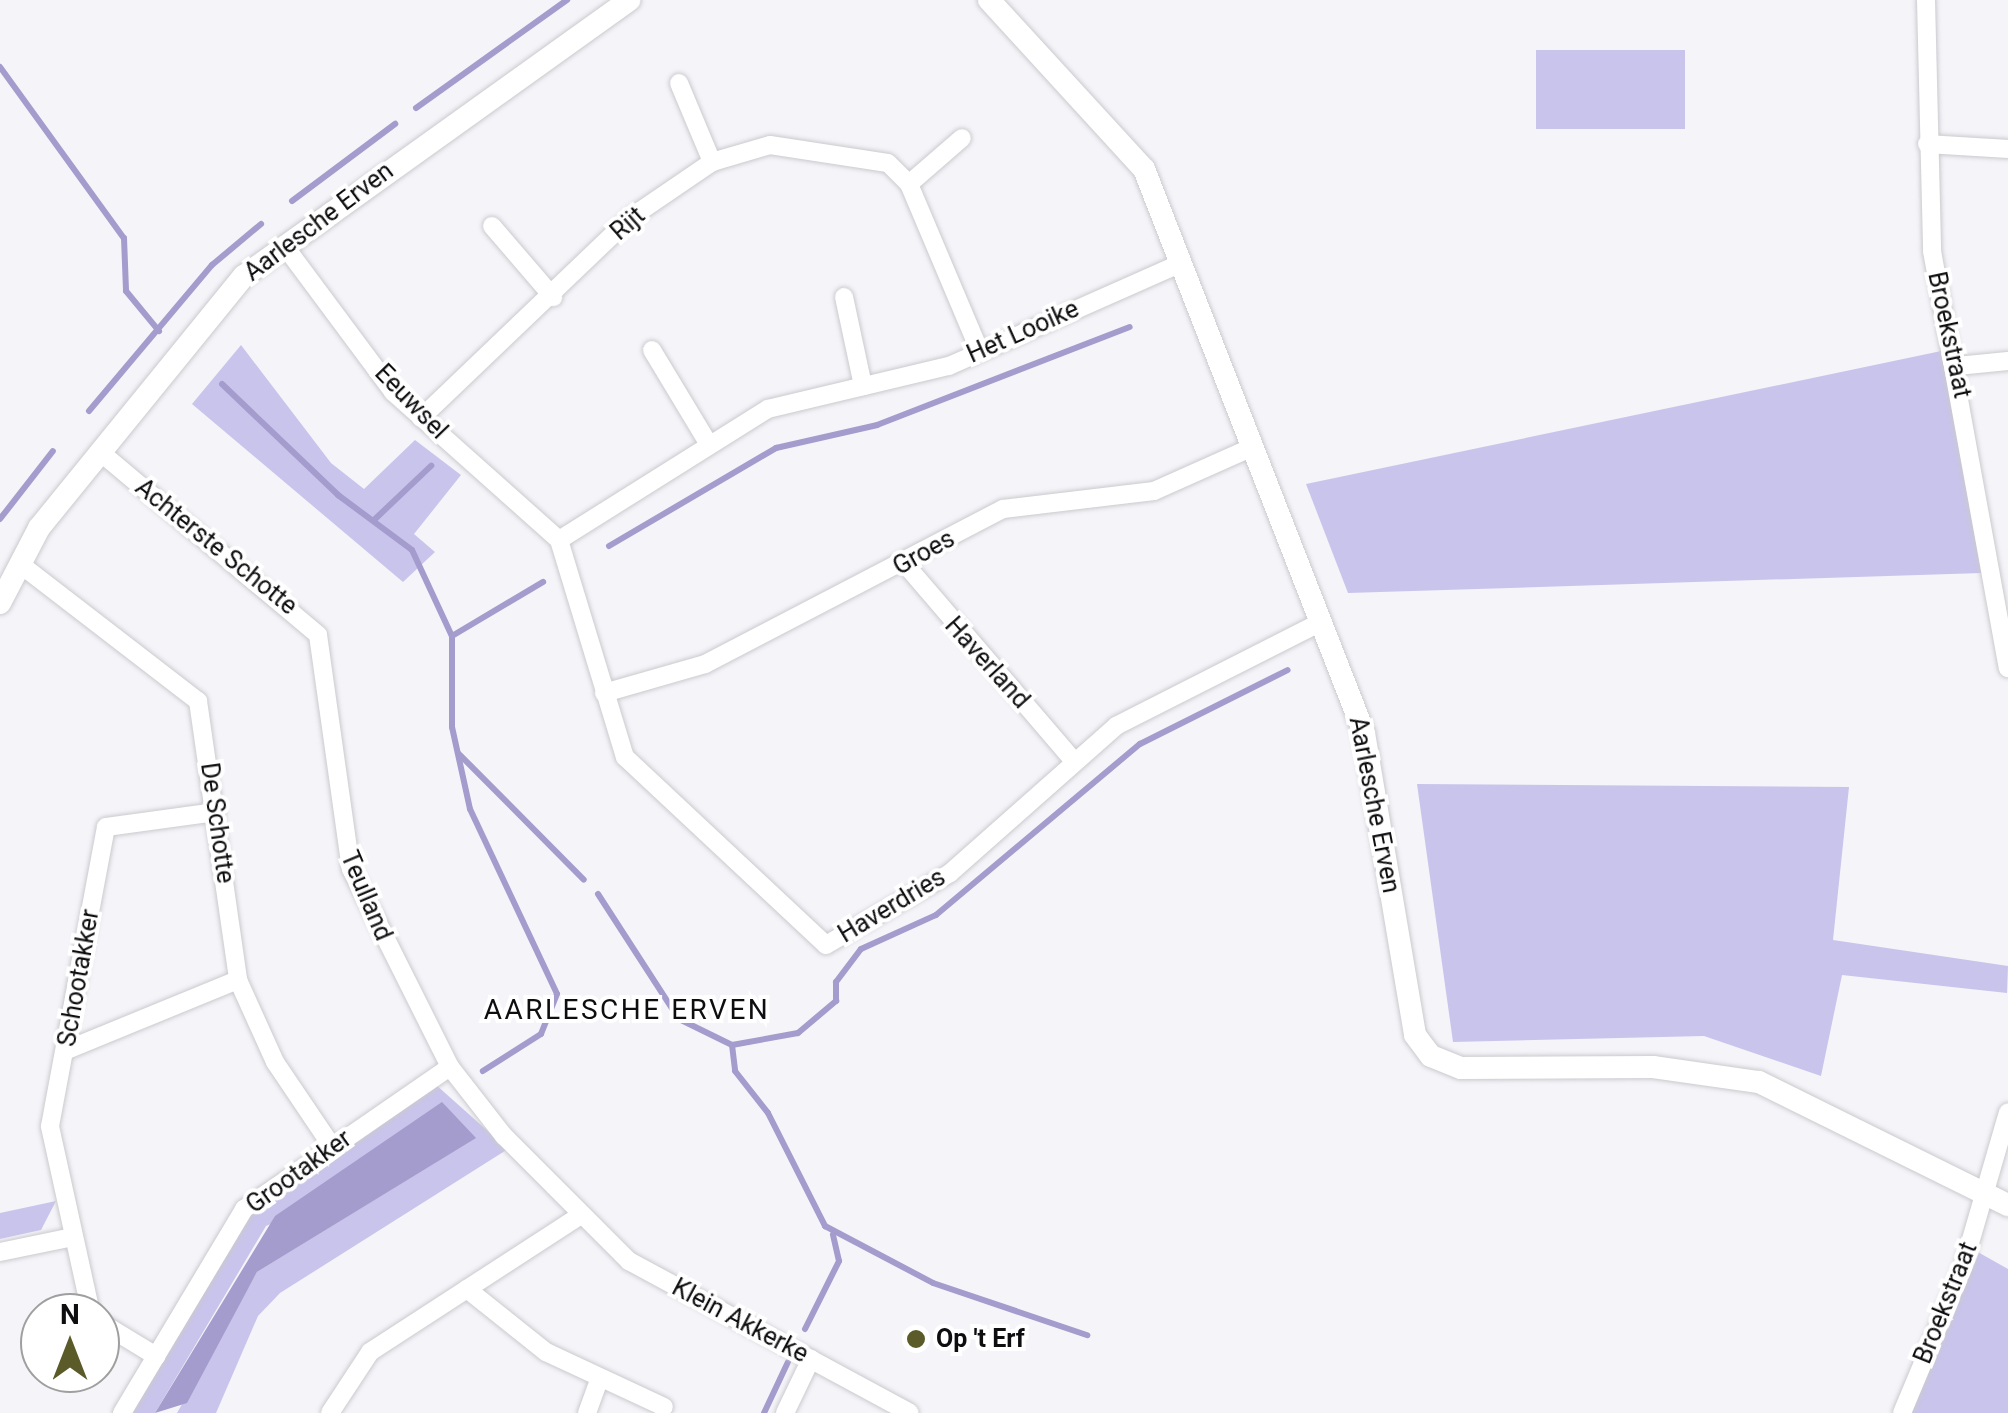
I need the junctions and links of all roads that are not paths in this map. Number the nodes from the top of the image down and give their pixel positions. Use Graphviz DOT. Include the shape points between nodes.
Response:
graph roads {
  1 [pos="630,0"];
  2 [pos="989,0"];
  3 [pos="1926,0"];
  4 [pos="679,83"];
  5 [pos="962,138"];
  6 [pos="1927,144"];
  7 [pos="2008,149"];
  8 [pos="712,162"];
  9 [pos="909,184"];
  10 [pos="492,226"];
  11 [pos="284,245"];
  12 [pos="1180,264"];
  13 [pos="553,297"];
  14 [pos="844,297"];
  15 [pos="652,350"];
  16 [pos="979,350"];
  17 [pos="2008,361"];
  18 [pos="1957,366"];
  19 [pos="862,386"];
  20 [pos="421,418"];
  21 [pos="708,443"];
  22 [pos="1252,447"];
  23 [pos="99,451"];
  24 [pos="559,540"];
  25 [pos="20,564"];
  26 [pos="905,564"];
  27 [pos="0,603"];
  28 [pos="1322,622"];
  29 [pos="321,651"];
  30 [pos="2008,668"];
  31 [pos="604,692"];
  32 [pos="1073,760"];
  33 [pos="216,812"];
  34 [pos="238,980"];
  35 [pos="67,1050"];
  36 [pos="450,1067"];
  37 [pos="2008,1112"];
  38 [pos="332,1145"];
  39 [pos="1998,1199"];
  40 [pos="578,1217"];
  41 [pos="73,1237"];
  42 [pos="0,1252"];
  43 [pos="468,1289"];
  44 [pos="86,1293"];
  45 [pos="120,1334"];
  46 [pos="156,1356"];
  47 [pos="811,1359"];
  48 [pos="600,1378"];
  49 [pos="664,1407"];
  50 [pos="122,1413"];
  51 [pos="330,1413"];
  52 [pos="587,1413"];
  53 [pos="785,1413"];
  54 [pos="910,1413"];
  55 [pos="1902,1413"];
  1 -- 11 [label="street, Aarlesche Erven"];
  2 -- 12 [label="street, Aarlesche Erven" via="1144,169"];
  3 -- 6 [label="street, Broekstraat"];
  4 -- 8 [label="street"];
  5 -- 9 [label="street"];
  6 -- 7 [label="street"];
  6 -- 18 [label="street, Broekstraat" via="1932,251"];
  8 -- 9 [label="street, Rijt" via="770,145 888,164"];
  8 -- 13 [label="street, Rijt" via="630,218"];
  9 -- 16 [label="street"];
  10 -- 13 [label="street"];
  11 -- 20 [label="street, Eeuwsel"];
  11 -- 23 [label="street, Aarlesche Erven" via="244,276"];
  12 -- 16 [label="street, Het Looike"];
  12 -- 22 [label="street, Aarlesche Erven"];
  13 -- 20 [label="street, Rijt"];
  14 -- 19 [label="street"];
  15 -- 21 [label="street"];
  16 -- 19 [label="street, Het Looike"];
  17 -- 18 [label="street"];
  18 -- 30 [label="street, Broekstraat"];
  19 -- 21 [label="street, Het Looike" via="768,409"];
  20 -- 24 [label="street, Eeuwsel"];
  21 -- 24 [label="street, Het Looike"];
  22 -- 26 [label="street, Groes" via="1154,491 1003,509"];
  22 -- 28 [label="street, Aarlesche Erven"];
  23 -- 25 [label="street, Aarlesche Erven"];
  23 -- 29 [label="street, Achterste Schotte" via="308,622"];
  24 -- 31 [label="street, Haverdries"];
  25 -- 27 [label="street, Aarlesche Erven"];
  25 -- 33 [label="street, De Schotte" via="198,701"];
  26 -- 31 [label="street, Groes" via="705,664"];
  26 -- 32 [label="street, Haverland"];
  28 -- 32 [label="street, Haverdries" via="1210,672"];
  28 -- 39 [label="street, Aarlesche Erven" via="1364,733 1415,1034 1431,1056 1461,1068 1670,1068 1758,1082"];
  29 -- 36 [label="street, Teulland" via="347,858"];
  31 -- 32 [label="street, Haverdries" via="624,756 826,946 950,873"];
  33 -- 34 [label="street, De Schotte"];
  33 -- 35 [label="street, Schootakker" via="106,827"];
  34 -- 35 [label="street"];
  34 -- 38 [label="street, De Schotte" via="275,1062"];
  35 -- 41 [label="street, Schootakker" via="50,1126"];
  36 -- 38 [label="street, Grootakker"];
  36 -- 40 [label="street, Klein Akkerke"];
  37 -- 39 [label="street, Broekstraat"];
  38 -- 46 [label="street, Grootakker" via="244,1209"];
  39 -- 55 [label="street, Broekstraat"];
  40 -- 43 [label="street"];
  40 -- 47 [label="street, Klein Akkerke" via="629,1261"];
  41 -- 42 [label="street"];
  41 -- 44 [label="street, Schootakker"];
  43 -- 48 [label="street" via="546,1352"];
  43 -- 51 [label="street" via="370,1352"];
  45 -- 46 [label="street"];
  46 -- 50 [label="street, Grootakker"];
  47 -- 53 [label="street"];
  47 -- 54 [label="street, Klein Akkerke"];
  48 -- 49 [label="street"];
  48 -- 52 [label="street"];
}
